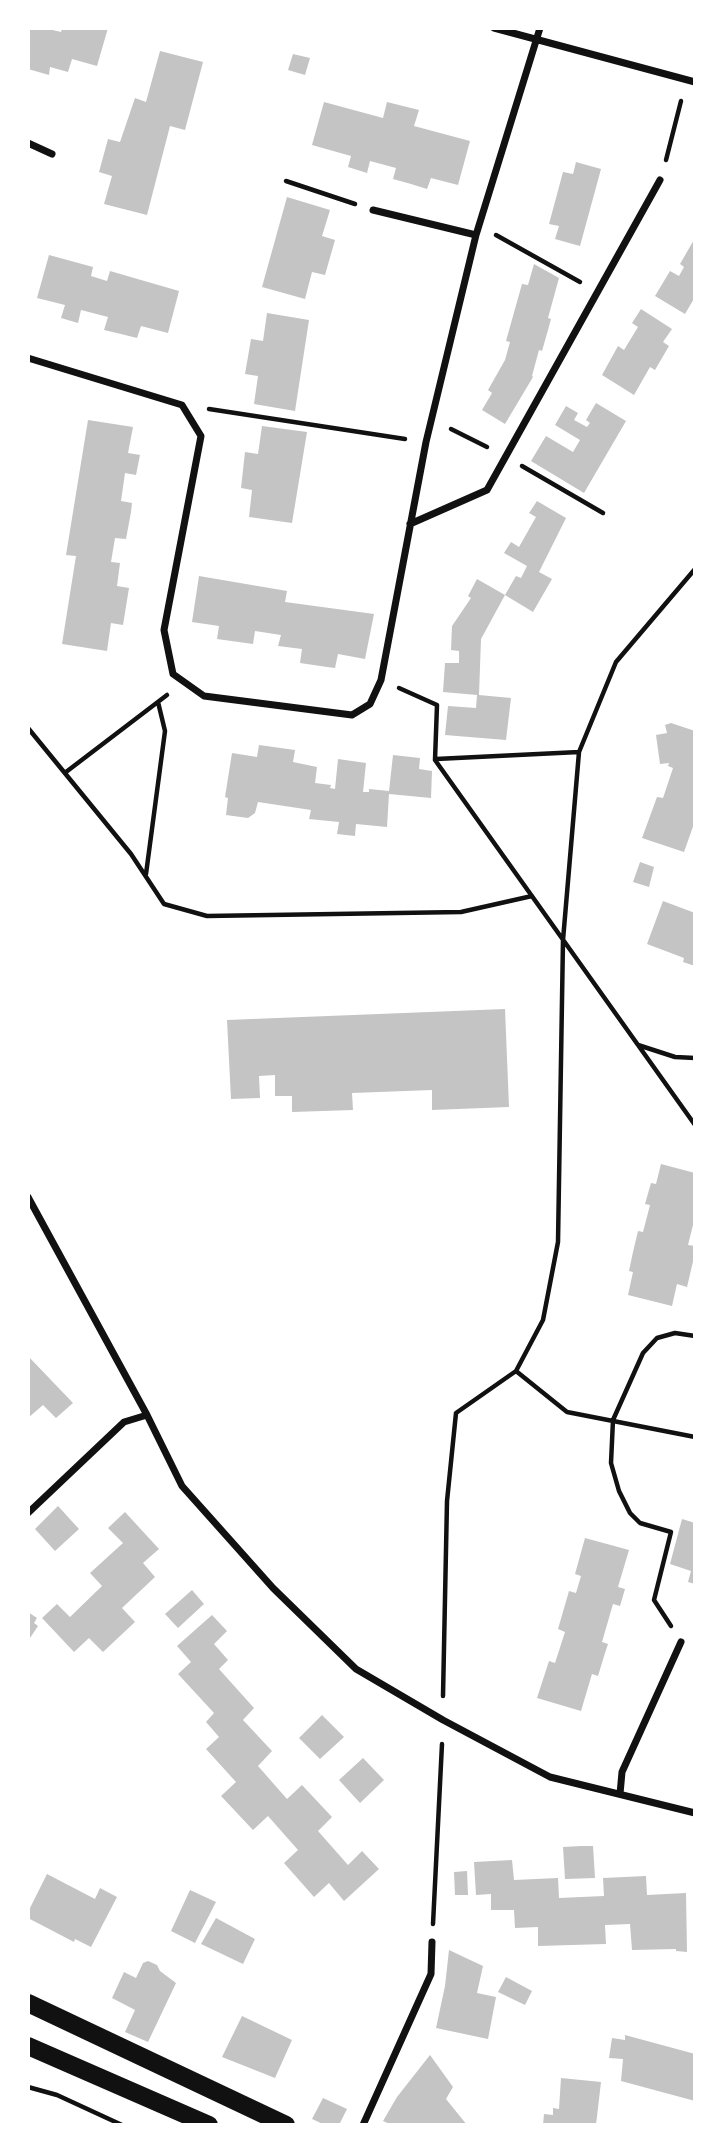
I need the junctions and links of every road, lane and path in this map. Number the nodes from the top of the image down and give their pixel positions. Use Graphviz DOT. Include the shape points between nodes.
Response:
graph roads {
  1 [pos="494,28"];
  2 [pos="540,28"];
  3 [pos="537,40"];
  4 [pos="691,81"];
  5 [pos="28,142"];
  6 [pos="52,154"];
  7 [pos="660,180"];
  8 [pos="286,181"];
  9 [pos="373,210"];
  10 [pos="480,226"];
  11 [pos="476,235"];
  12 [pos="598,292"];
  13 [pos="28,358"];
  14 [pos="182,405"];
  15 [pos="426,442"];
  16 [pos="410,524"];
  17 [pos="695,569"];
  18 [pos="381,680"];
  19 [pos="185,683"];
  20 [pos="158,702"];
  21 [pos="28,727"];
  22 [pos="579,752"];
  23 [pos="435,760"];
  24 [pos="66,772"];
  25 [pos="146,876"];
  26 [pos="532,896"];
  27 [pos="563,940"];
  28 [pos="637,1044"];
  29 [pos="695,1058"];
  30 [pos="695,1125"];
  31 [pos="28,1197"];
  32 [pos="695,1336"];
  33 [pos="516,1371"];
  34 [pos="147,1415"];
  35 [pos="613,1420"];
  36 [pos="695,1437"];
  37 [pos="28,1513"];
  38 [pos="681,1642"];
  39 [pos="443,1720"];
  40 [pos="621,1794"];
  41 [pos="695,1813"];
  42 [pos="432,1942"];
  43 [pos="28,2003"];
  44 [pos="28,2046"];
  45 [pos="28,2087"];
  46 [pos="122,2125"];
  47 [pos="209,2125"];
  48 [pos="286,2125"];
  49 [pos="363,2125"];
  1 -- 3 [label="street"];
  2 -- 3 [label="street"];
  3 -- 4 [label="street"];
  3 -- 10 [label="street"];
  4 -- 7 [label="path"];
  5 -- 6 [label="street"];
  7 -- 12 [label="street"];
  8 -- 9 [label="path"];
  9 -- 11 [label="street"];
  10 -- 11 [label="street"];
  10 -- 12 [label="path"];
  11 -- 15 [label="street"];
  12 -- 16 [label="street" via="487,490"];
  13 -- 14 [label="street"];
  14 -- 15 [label="path"];
  14 -- 19 [label="street" via="201,436 163,630 173,674"];
  15 -- 16 [label="street"];
  16 -- 18 [label="street"];
  17 -- 22 [label="path" via="616,662"];
  18 -- 19 [label="street" via="370,704 352,715 204,696"];
  18 -- 23 [label="path" via="437,705"];
  19 -- 20 [label="path"];
  20 -- 24 [label="path"];
  20 -- 25 [label="path" via="165,731"];
  21 -- 24 [label="path"];
  22 -- 23 [label="path"];
  22 -- 27 [label="path"];
  23 -- 26 [label="path"];
  24 -- 25 [label="path"];
  25 -- 26 [label="path" via="164,904 207,916 461,912"];
  26 -- 27 [label="path"];
  27 -- 28 [label="path"];
  27 -- 33 [label="path" via="558,1242 543,1320"];
  28 -- 29 [label="path" via="675,1057"];
  28 -- 30 [label="path"];
  31 -- 34 [label="street"];
  32 -- 35 [label="path" via="675,1333 657,1338 643,1353"];
  33 -- 35 [label="path" via="566,1412"];
  33 -- 39 [label="path" via="456,1413 447,1501"];
  34 -- 37 [label="street" via="124,1422"];
  34 -- 39 [label="street" via="182,1486 273,1588 356,1668"];
  35 -- 36 [label="path"];
  35 -- 38 [label="path" via="611,1463 630,1513 640,1523 671,1532 654,1600"];
  38 -- 40 [label="street" via="622,1772"];
  39 -- 40 [label="street" via="550,1777"];
  39 -- 42 [label="path"];
  40 -- 41 [label="street"];
  42 -- 49 [label="street" via="431,1974"];
  43 -- 48 [label="main road"];
  44 -- 47 [label="main road"];
  45 -- 46 [label="path"];
}
